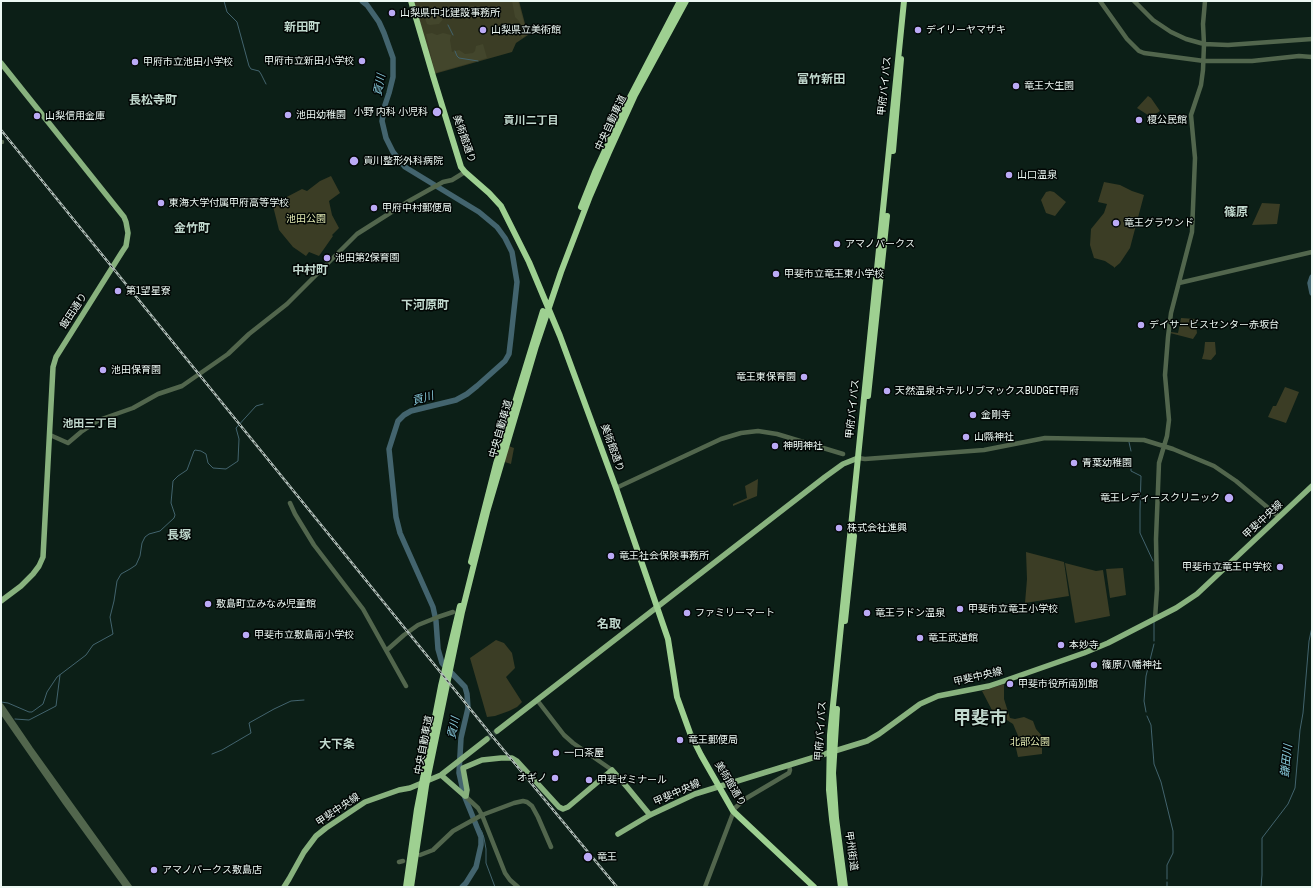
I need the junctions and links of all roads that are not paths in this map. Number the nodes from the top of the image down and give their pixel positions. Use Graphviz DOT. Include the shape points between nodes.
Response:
graph roads {
  1 [pos="411,1"];
  2 [pos="680,1"];
  3 [pos="686,1"];
  4 [pos="904,1"];
  5 [pos="907,1"];
  6 [pos="1100,1"];
  7 [pos="1134,1"];
  8 [pos="1205,1"];
  9 [pos="1312,39"];
  10 [pos="1204,44"];
  11 [pos="1312,57"];
  12 [pos="1204,61"];
  13 [pos="1,62"];
  14 [pos="627,108"];
  15 [pos="465,172"];
  16 [pos="1312,252"];
  17 [pos="1179,283"];
  18 [pos="50,435"];
  19 [pos="1163,446"];
  20 [pos="843,454"];
  21 [pos="860,458"];
  22 [pos="1312,486"];
  23 [pos="616,488"];
  24 [pos="290,503"];
  25 [pos="1279,517"];
  26 [pos="1,601"];
  27 [pos="657,607"];
  28 [pos="458,612"];
  29 [pos="1155,619"];
  30 [pos="387,650"];
  31 [pos="406,686"];
  32 [pos="537,700"];
  33 [pos="1,705"];
  34 [pos="1,711"];
  35 [pos="497,731"];
  36 [pos="487,739"];
  37 [pos="831,752"];
  38 [pos="789,766"];
  39 [pos="612,770"];
  40 [pos="441,774"];
  41 [pos="719,786"];
  42 [pos="424,787"];
  43 [pos="832,789"];
  44 [pos="465,796"];
  45 [pos="733,811"];
  46 [pos="482,815"];
  47 [pos="650,815"];
  48 [pos="834,818"];
  49 [pos="618,834"];
  50 [pos="551,847"];
  51 [pos="420,855"];
  52 [pos="126,887"];
  53 [pos="130,887"];
  54 [pos="284,887"];
  55 [pos="406,887"];
  56 [pos="411,887"];
  57 [pos="518,887"];
  58 [pos="705,887"];
  59 [pos="814,887"];
  60 [pos="837,887"];
  61 [pos="841,887"];
  62 [pos="847,887"];
  1 -- 15 [label="highway, 美術館通り" via="444,114"];
  2 -- 14 [label="highway, 中央自動車道" via="634,87"];
  3 -- 14 [label="highway, 中央自動車道"];
  4 -- 21 [label="highway, 甲府バイパス"];
  5 -- 21 [label="highway, 甲府バイパス"];
  6 -- 12 [label="street" via="1127,39 1142,53"];
  7 -- 10 [label="street" via="1165,28 1186,39"];
  8 -- 10 [label="street"];
  9 -- 10 [label="street" via="1228,45"];
  10 -- 12 [label="street"];
  11 -- 12 [label="street"];
  12 -- 17 [label="street" via="1201,85 1191,115 1195,158 1192,232"];
  13 -- 18 [label="main road, 飯田通り" via="119,210 128,227 126,246 60,348 54,362"];
  14 -- 28 [label="highway, 中央自動車道" via="588,189 534,346 498,464 465,594"];
  15 -- 18 [label="street" via="452,180 442,182 357,234 287,304 228,354 182,386 94,422 68,443"];
  15 -- 23 [label="highway, 美術館通り" via="496,199 505,213 551,312"];
  16 -- 17 [label="street"];
  17 -- 19 [label="street" via="1168,337 1165,375 1169,420"];
  18 -- 26 [label="main road, 飯田通り" via="43,557 33,574"];
  19 -- 21 [label="street" via="1144,440 1045,438 984,450"];
  19 -- 25 [label="street" via="1207,462 1224,472"];
  19 -- 29 [label="street" via="1158,463"];
  20 -- 23 [label="street" via="773,433 741,433 721,439"];
  21 -- 27 [label="main road" via="843,464 825,477"];
  21 -- 37 [label="highway, 甲府バイパス"];
  22 -- 25 [label="main road, 甲斐中央線"];
  23 -- 27 [label="highway, 美術館通り"];
  24 -- 30 [label="street" via="307,534 363,609"];
  25 -- 29 [label="main road, 甲斐中央線" via="1197,594"];
  27 -- 32 [label="main road"];
  27 -- 41 [label="highway, 美術館通り" via="668,639 678,700 690,733"];
  28 -- 30 [label="street" via="418,625"];
  28 -- 42 [label="highway, 中央自動車道"];
  29 -- 37 [label="main road, 甲斐中央線" via="1097,648 1050,666 988,686 929,700 867,741"];
  30 -- 31 [label="street"];
  32 -- 35 [label="main road"];
  32 -- 39 [label="street" via="564,735"];
  33 -- 53 [label="street"];
  34 -- 52 [label="street"];
  36 -- 40 [label="main road, 甲斐中央線"];
  37 -- 38 [label="main road, 甲斐中央線"];
  37 -- 43 [label="highway, 甲府バイパス"];
  38 -- 41 [label="main road, 甲斐中央線"];
  38 -- 45 [label="street" via="789,772 745,799"];
  39 -- 44 [label="main road" via="563,809 517,761 512,758 482,760 463,768 468,790"];
  39 -- 47 [label="main road"];
  40 -- 44 [label="main road"];
  40 -- 54 [label="main road, 甲斐中央線" via="410,788 366,802 343,816 312,842"];
  41 -- 45 [label="highway, 美術館通り"];
  41 -- 47 [label="main road, 甲斐中央線"];
  42 -- 55 [label="highway, 中央自動車道" via="417,809"];
  42 -- 56 [label="highway, 中央自動車道"];
  43 -- 48 [label="highway, 甲府バイパス"];
  43 -- 60 [label="highway" via="827,797"];
  43 -- 62 [label="highway" via="836,791"];
  44 -- 46 [label="street"];
  45 -- 58 [label="street"];
  45 -- 59 [label="highway, 美術館通り"];
  46 -- 50 [label="street" via="514,803 527,802 538,817"];
  46 -- 51 [label="street" via="454,831 433,850"];
  46 -- 57 [label="street" via="505,873"];
  47 -- 49 [label="main road, 甲斐中央線"];
  48 -- 61 [label="highway, 甲州街道"];
  48 -- 62 [label="highway, 甲州街道"];
}
